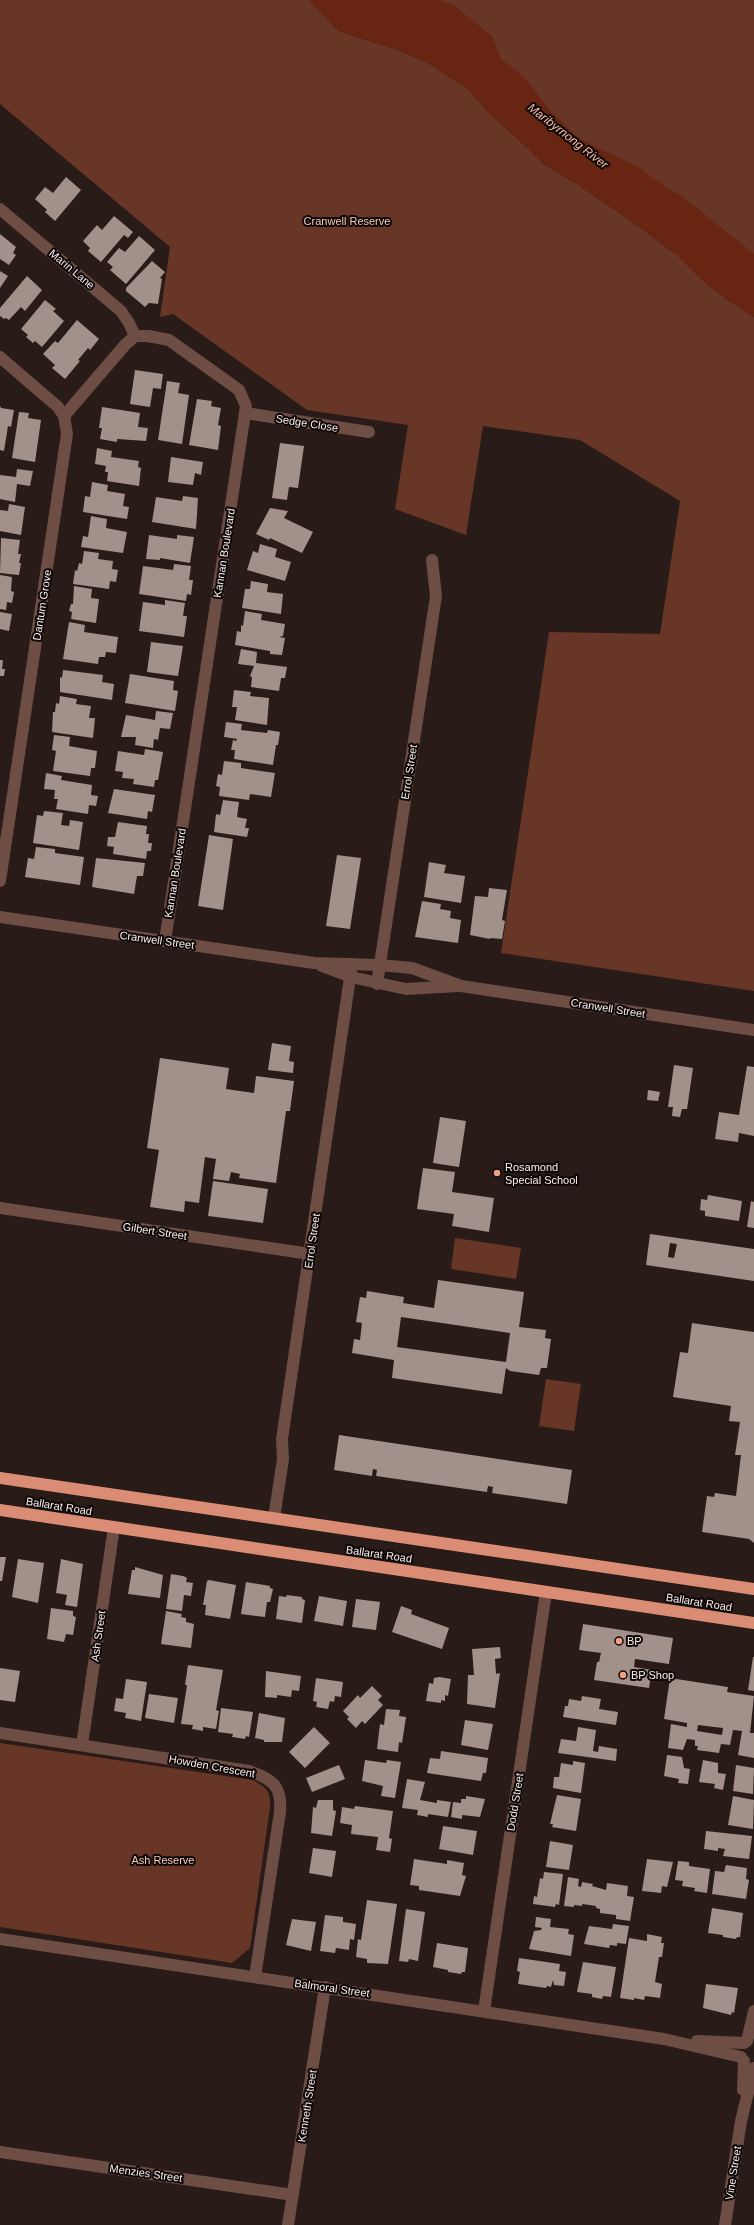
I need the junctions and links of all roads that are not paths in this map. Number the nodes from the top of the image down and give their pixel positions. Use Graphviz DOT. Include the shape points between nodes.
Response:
graph roads {
  1 [pos="0,209"];
  2 [pos="135,336"];
  3 [pos="0,358"];
  4 [pos="245,413"];
  5 [pos="64,416"];
  6 [pos="368,432"];
  7 [pos="432,560"];
  8 [pos="0,881"];
  9 [pos="0,917"];
  10 [pos="164,941"];
  11 [pos="314,963"];
  12 [pos="352,964"];
  13 [pos="380,964"];
  14 [pos="350,977"];
  15 [pos="376,984"];
  16 [pos="461,986"];
  17 [pos="754,1030"];
  18 [pos="0,1208"];
  19 [pos="310,1254"];
  20 [pos="0,1478"];
  21 [pos="0,1510"];
  22 [pos="274,1518"];
  23 [pos="114,1527"];
  24 [pos="754,1590"];
  25 [pos="546,1592"];
  26 [pos="754,1623"];
  27 [pos="0,1733"];
  28 [pos="82,1745"];
  29 [pos="0,1939"];
  30 [pos="255,1977"];
  31 [pos="325,1987"];
  32 [pos="484,2011"];
  33 [pos="754,2011"];
  34 [pos="664,2039"];
  35 [pos="748,2042"];
  36 [pos="748,2063"];
  37 [pos="0,2152"];
  38 [pos="293,2195"];
  39 [pos="288,2225"];
  40 [pos="725,2225"];
  1 -- 2 [label="street, Marin Lane" via="121,311"];
  2 -- 4 [label="street, Kannan Boulevard" via="169,340 229,382 244,396"];
  2 -- 5 [label="street"];
  3 -- 5 [label="street" via="58,407"];
  4 -- 6 [label="street, Sedge Close"];
  4 -- 10 [label="street, Kannan Boulevard"];
  5 -- 8 [label="street, Dantum Grove" via="66,451"];
  7 -- 13 [label="street, Errol Street" via="436,596"];
  9 -- 10 [label="street, Cranwell Street"];
  10 -- 11 [label="street, Cranwell Street"];
  11 -- 12 [label="street, Cranwell Street"];
  11 -- 14 [label="street, Cranwell Street"];
  12 -- 13 [label="street, Cranwell Street"];
  12 -- 14 [label="street, Errol Street"];
  13 -- 15 [label="street, Errol Street"];
  13 -- 16 [label="street, Cranwell Street" via="412,968"];
  14 -- 15 [label="street, Cranwell Street"];
  14 -- 19 [label="street, Errol Street"];
  15 -- 16 [label="street, Cranwell Street" via="406,989"];
  16 -- 17 [label="street, Cranwell Street"];
  18 -- 19 [label="street, Gilbert Street"];
  19 -- 22 [label="street, Errol Street" via="282,1439 282,1459"];
  20 -- 22 [label="highway, Ballarat Road"];
  21 -- 23 [label="highway, Ballarat Road"];
  22 -- 24 [label="highway, Ballarat Road"];
  23 -- 25 [label="highway, Ballarat Road"];
  23 -- 28 [label="street, Ash Street"];
  25 -- 26 [label="highway, Ballarat Road"];
  25 -- 32 [label="street, Dodd Street"];
  27 -- 28 [label="street, Howden Crescent"];
  28 -- 30 [label="street, Howden Crescent" via="249,1771 275,1785 280,1793 280,1812"];
  29 -- 30 [label="street, Balmoral Street"];
  30 -- 31 [label="street, Balmoral Street"];
  31 -- 32 [label="street, Balmoral Street"];
  31 -- 38 [label="street, Kenneth Street"];
  32 -- 34 [label="street, Balmoral Street"];
  33 -- 35 [label="street"];
  34 -- 35 [label="street, Balmoral Street"];
  34 -- 36 [label="street, Balmoral Street"];
  35 -- 36 [label="street, Vine Street" via="740,2050"];
  36 -- 40 [label="street, Vine Street"];
  37 -- 38 [label="street, Menzies Street"];
  38 -- 39 [label="street, Kenneth Street"];
}
